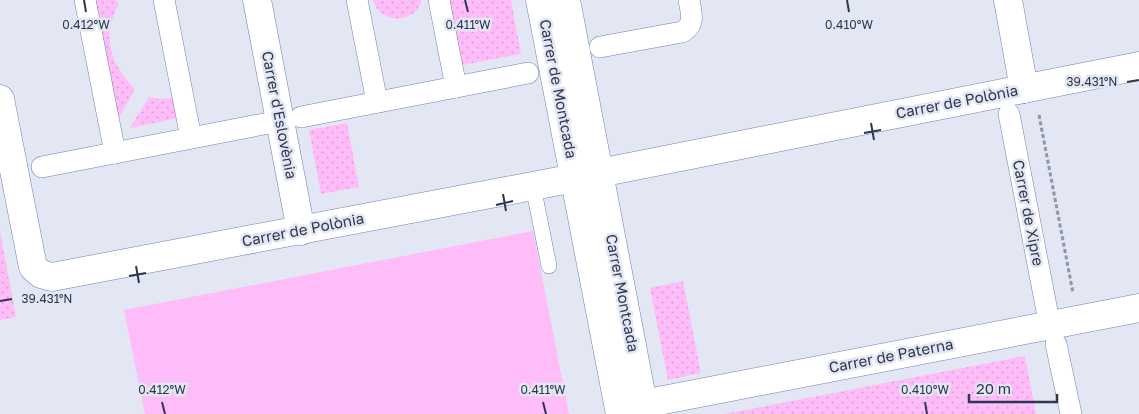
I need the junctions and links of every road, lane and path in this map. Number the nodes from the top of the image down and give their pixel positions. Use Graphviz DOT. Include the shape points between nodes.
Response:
graph roads {
  1 [pos="86,0"];
  2 [pos="164,0"];
  3 [pos="257,0"];
  4 [pos="357,0"];
  5 [pos="438,0"];
  6 [pos="540,0"];
  7 [pos="566,0"];
  8 [pos="689,0"];
  9 [pos="1008,0"];
  10 [pos="600,47"];
  11 [pos="1139,66"];
  12 [pos="528,73"];
  13 [pos="456,87"];
  14 [pos="0,99"];
  15 [pos="1031,99"];
  16 [pos="377,102"];
  17 [pos="1009,114"];
  18 [pos="301,117"];
  19 [pos="269,123"];
  20 [pos="191,138"];
  21 [pos="115,153"];
  22 [pos="42,167"];
  23 [pos="587,175"];
  24 [pos="533,186"];
  25 [pos="301,231"];
  26 [pos="550,266"];
  27 [pos="1075,301"];
  28 [pos="1139,308"];
  29 [pos="1047,311"];
  30 [pos="1056,344"];
  31 [pos="636,411"];
  32 [pos="1071,414"];
  1 -- 21 [label="street"];
  2 -- 20 [label="street"];
  3 -- 25 [label="street, Carrer d'Eslovènia"];
  4 -- 16 [label="street"];
  5 -- 13 [label="street"];
  6 -- 23 [label="street, Carrer de Montcada"];
  7 -- 23 [label="street, Carrer de Montcada"];
  8 -- 10 [label="street" via="692,17 688,29"];
  9 -- 15 [label="street"];
  11 -- 15 [label="street, Carrer de Polònia"];
  12 -- 13 [label="street"];
  13 -- 16 [label="street"];
  14 -- 25 [label="street, Carrer de Polònia" via="33,267 41,274 52,277"];
  15 -- 23 [label="street, Carrer de Polònia"];
  15 -- 27 [label="path"];
  16 -- 18 [label="street"];
  17 -- 29 [label="street, Carrer de Xipre"];
  19 -- 20 [label="street"];
  20 -- 21 [label="street"];
  21 -- 22 [label="street"];
  23 -- 24 [label="street, Carrer de Polònia"];
  23 -- 31 [label="street, Carrer Montcada"];
  24 -- 25 [label="street, Carrer de Polònia"];
  24 -- 26 [label="lane"];
  28 -- 31 [label="street, Carrer de Paterna"];
  30 -- 32 [label="street"];
}
